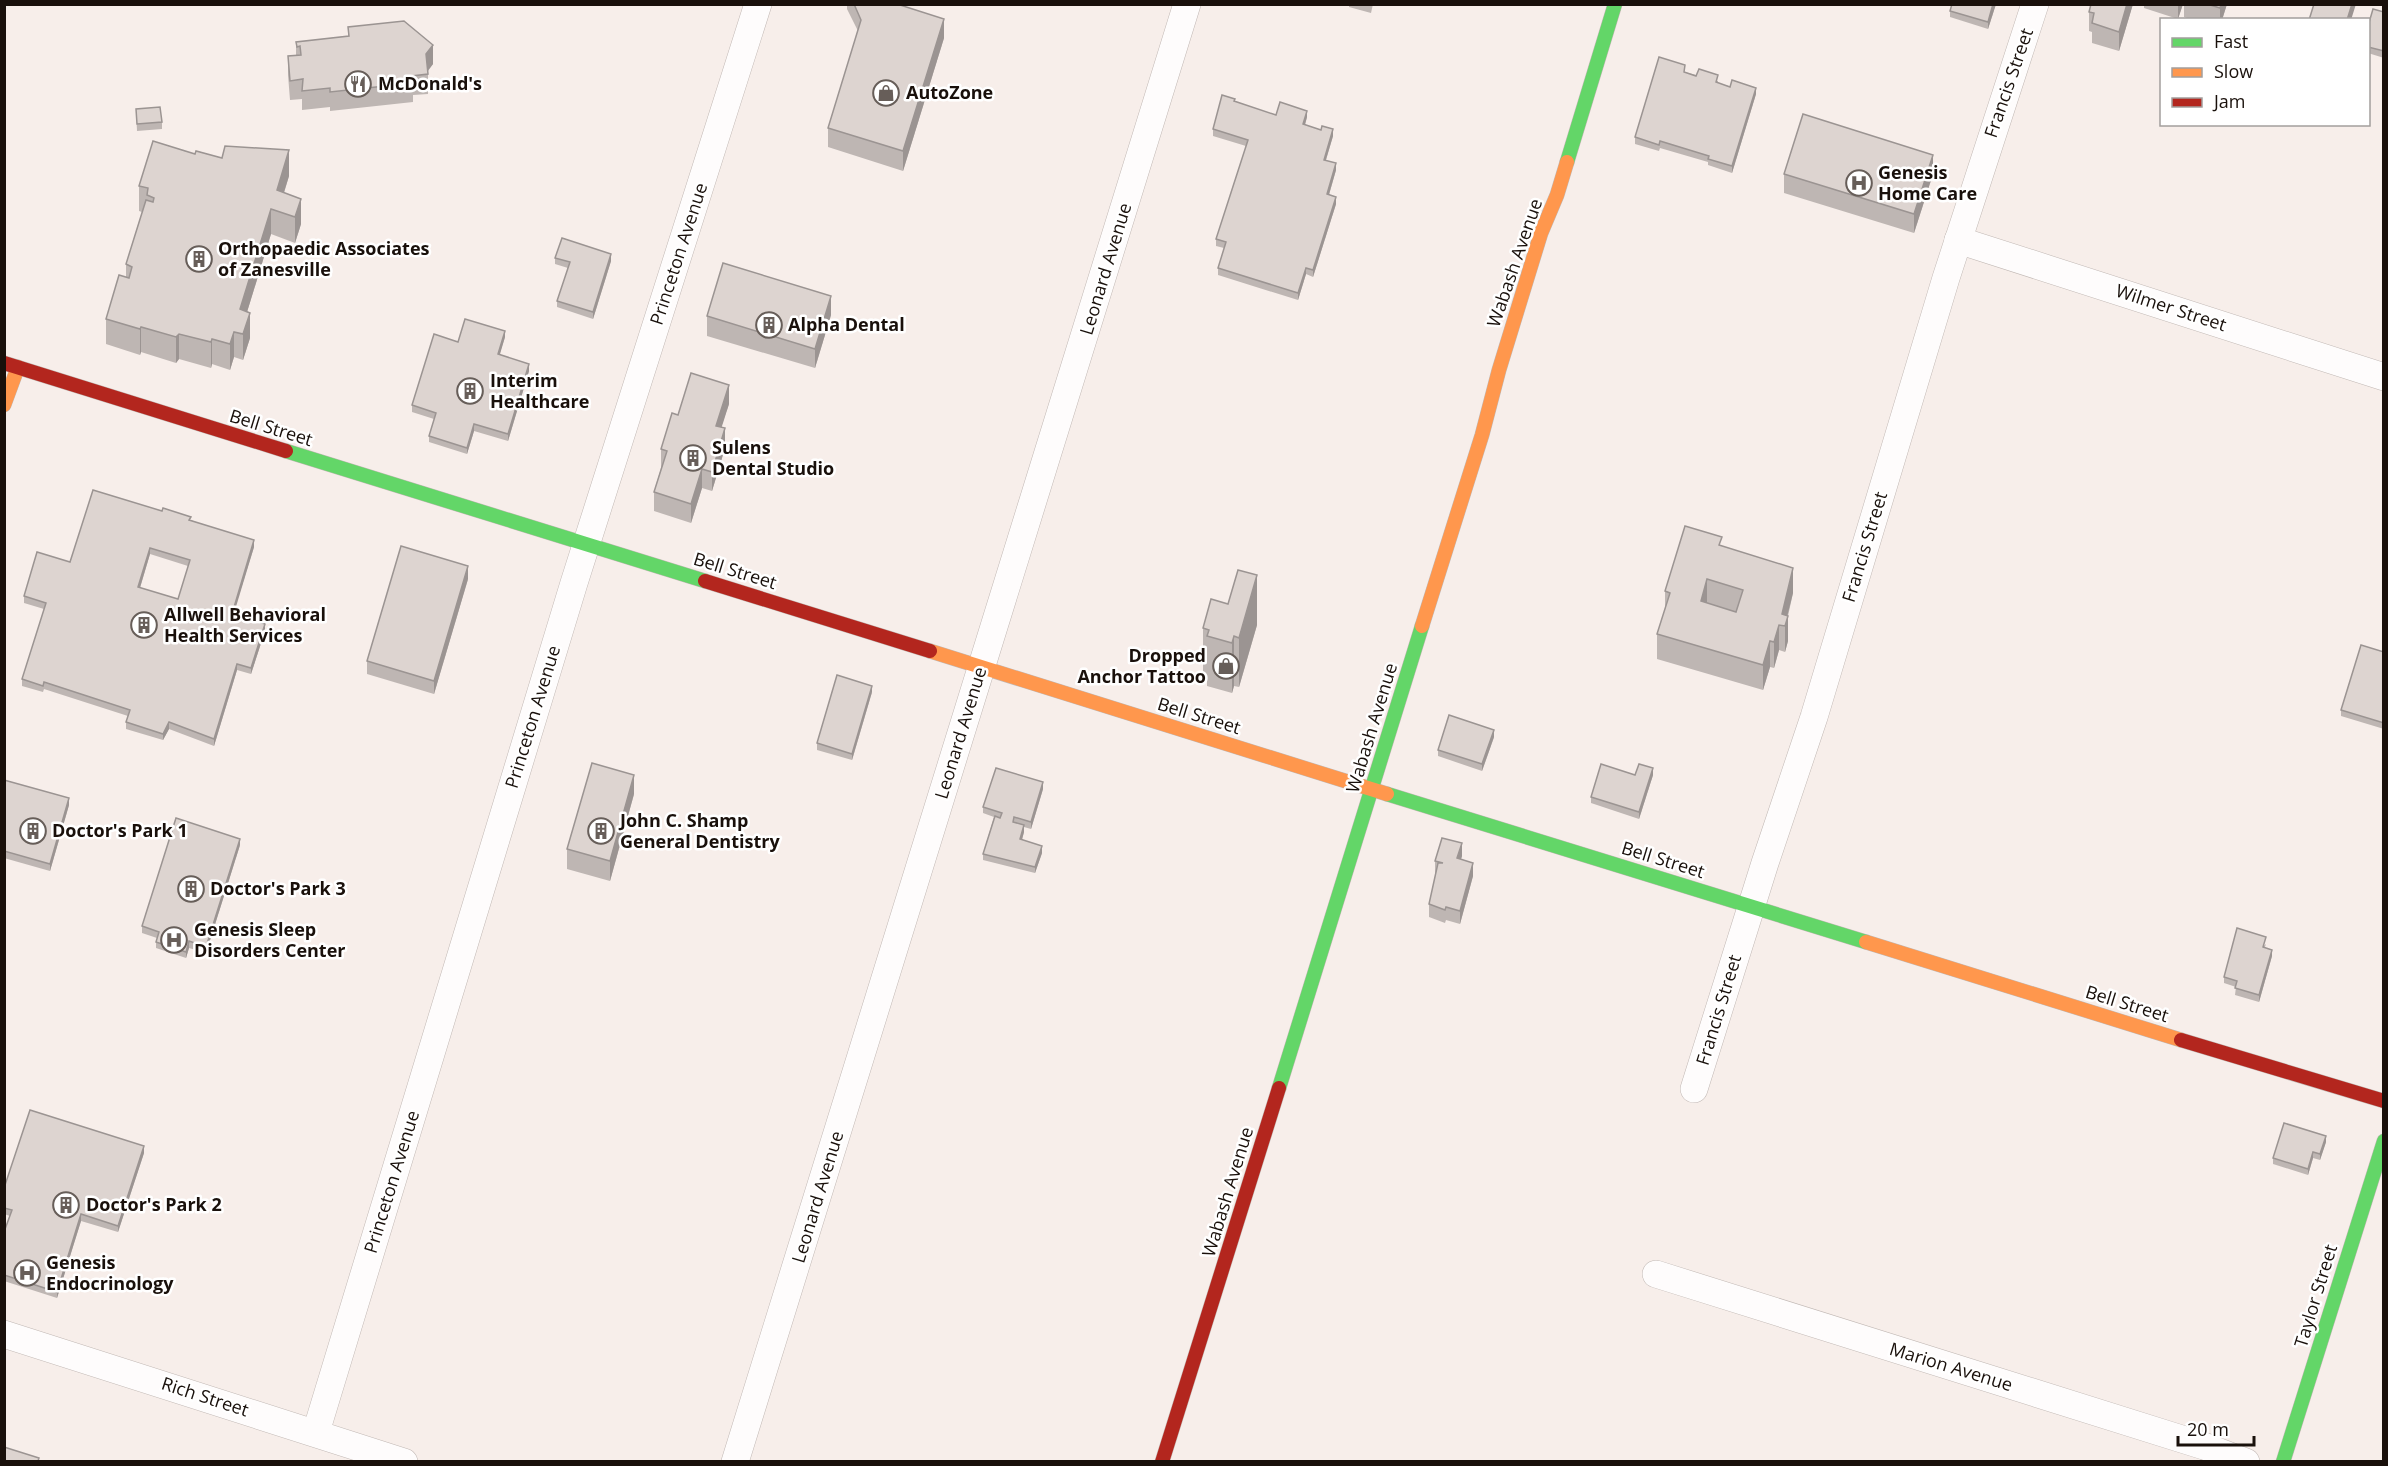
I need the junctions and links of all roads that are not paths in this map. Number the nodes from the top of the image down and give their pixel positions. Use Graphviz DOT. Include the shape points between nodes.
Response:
graph roads {
  1 [pos="758,4"];
  2 [pos="1187,4"];
  3 [pos="1615,4"];
  4 [pos="2035,4"];
  5 [pos="1958,240"];
  6 [pos="11,365"];
  7 [pos="2384,377"];
  8 [pos="4,405"];
  9 [pos="586,544"];
  10 [pos="982,666"];
  11 [pos="1372,789"];
  12 [pos="1751,907"];
  13 [pos="1694,1089"];
  14 [pos="2384,1101"];
  15 [pos="2384,1142"];
  16 [pos="1656,1274"];
  17 [pos="4,1334"];
  18 [pos="316,1432"];
  19 [pos="404,1461"];
  20 [pos="735,1461"];
  21 [pos="1162,1461"];
  22 [pos="2246,1461"];
  23 [pos="2283,1461"];
  1 -- 9 [label="street, Princeton Avenue"];
  2 -- 10 [label="street, Leonard Avenue"];
  3 -- 11 [label="street, Wabash Avenue" via="1557,195 1541,232"];
  4 -- 5 [label="street, Francis Street"];
  5 -- 7 [label="street, Wilmer Street"];
  5 -- 12 [label="street, Francis Street" via="1814,717"];
  6 -- 8 [label="street"];
  6 -- 9 [label="street, Bell Street"];
  9 -- 10 [label="street, Bell Street"];
  9 -- 18 [label="street, Princeton Avenue"];
  10 -- 11 [label="street, Bell Street"];
  10 -- 20 [label="street, Leonard Avenue"];
  11 -- 12 [label="street, Bell Street"];
  11 -- 21 [label="street, Wabash Avenue"];
  12 -- 13 [label="street, Francis Street"];
  12 -- 14 [label="street, Bell Street"];
  15 -- 23 [label="street, Taylor Street"];
  16 -- 22 [label="street, Marion Avenue"];
  17 -- 18 [label="street, Rich Street"];
  18 -- 19 [label="street, Rich Street"];
}
